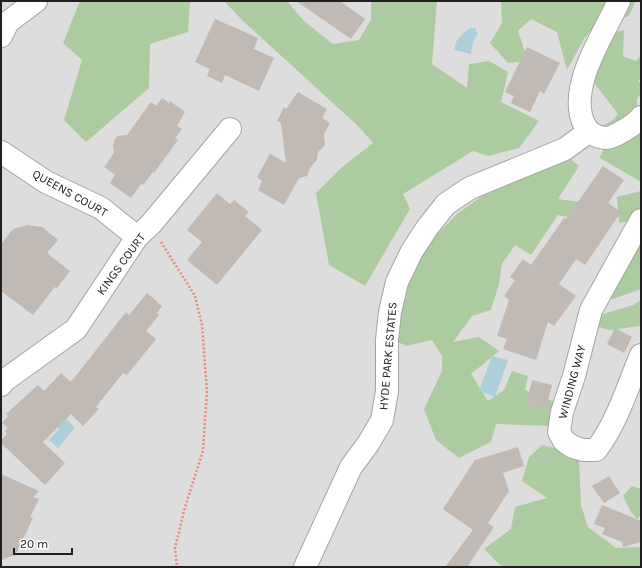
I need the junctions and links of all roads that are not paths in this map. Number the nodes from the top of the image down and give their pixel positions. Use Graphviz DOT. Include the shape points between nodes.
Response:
graph roads {
  1 [pos="36,1"];
  2 [pos="619,1"];
  3 [pos="1,36"];
  4 [pos="641,117"];
  5 [pos="230,129"];
  6 [pos="588,132"];
  7 [pos="1,152"];
  8 [pos="641,220"];
  9 [pos="144,230"];
  10 [pos="641,355"];
  11 [pos="1,385"];
  12 [pos="305,567"];
  1 -- 3 [label="street" via="8,22"];
  2 -- 6 [label="street" via="589,63 582,84 580,104"];
  4 -- 6 [label="street" via="638,122 609,138 600,138"];
  5 -- 9 [label="street, KINGS COURT"];
  6 -- 12 [label="street, HYDE PARK ESTATES" via="565,149 470,188 446,204 412,251 395,290 390,312 387,391 382,420 351,467"];
  7 -- 9 [label="street, QUEENS COURT" via="46,182"];
  8 -- 10 [label="street, WINDING WAY" via="591,310 562,412 559,432 564,441 583,450 596,450 614,418"];
  9 -- 11 [label="street, KINGS COURT" via="76,329 4,380"];
}
